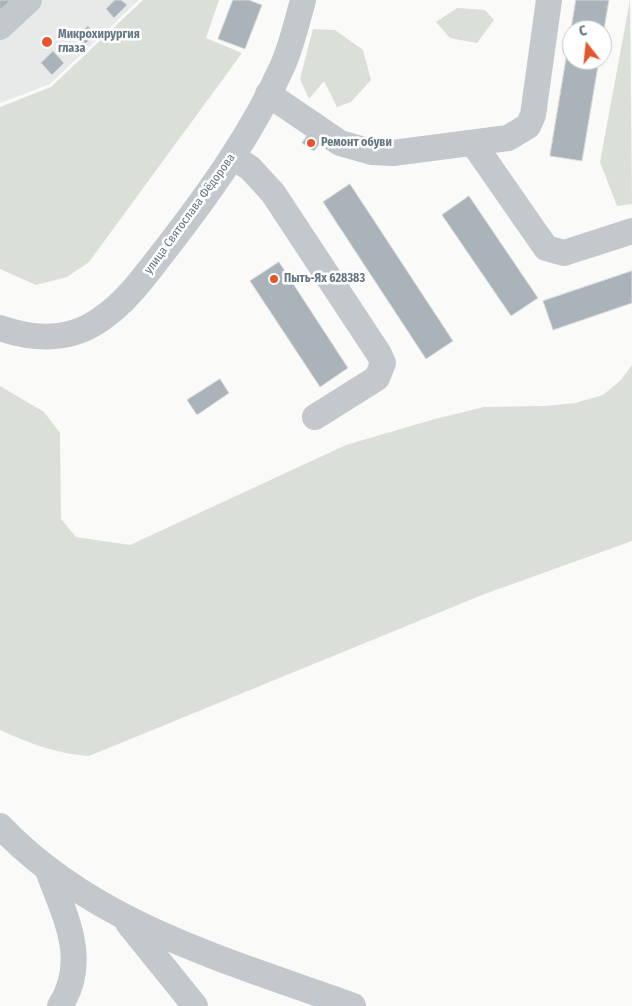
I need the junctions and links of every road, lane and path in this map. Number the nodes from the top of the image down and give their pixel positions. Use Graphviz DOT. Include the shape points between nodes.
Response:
graph roads {
  1 [pos="29,0"];
  2 [pos="303,0"];
  3 [pos="549,0"];
  4 [pos="0,27"];
  5 [pos="268,94"];
  6 [pos="473,143"];
  7 [pos="233,157"];
  8 [pos="632,231"];
  9 [pos="0,328"];
  10 [pos="315,417"];
  11 [pos="0,826"];
  12 [pos="47,868"];
  13 [pos="124,918"];
  14 [pos="60,1006"];
  15 [pos="195,1006"];
  16 [pos="353,1006"];
  1 -- 4 [label="street"];
  2 -- 5 [label="street, улица Святослава Фёдорова" via="283,64"];
  3 -- 6 [label="street" via="534,115 528,126 508,138"];
  5 -- 6 [label="street" via="340,143 355,149 393,153"];
  5 -- 7 [label="street, улица Святослава Фёдорова"];
  6 -- 8 [label="street" via="546,248 564,253"];
  7 -- 9 [label="street, улица Святослава Фёдорова" via="141,280 101,320 75,332 46,338 19,335"];
  7 -- 10 [label="street" via="250,168 272,193 383,364 377,378"];
  11 -- 12 [label="street"];
  12 -- 13 [label="street"];
  12 -- 14 [label="street" via="74,949 75,969 68,993"];
  13 -- 15 [label="street"];
  13 -- 16 [label="street" via="173,940"];
}
